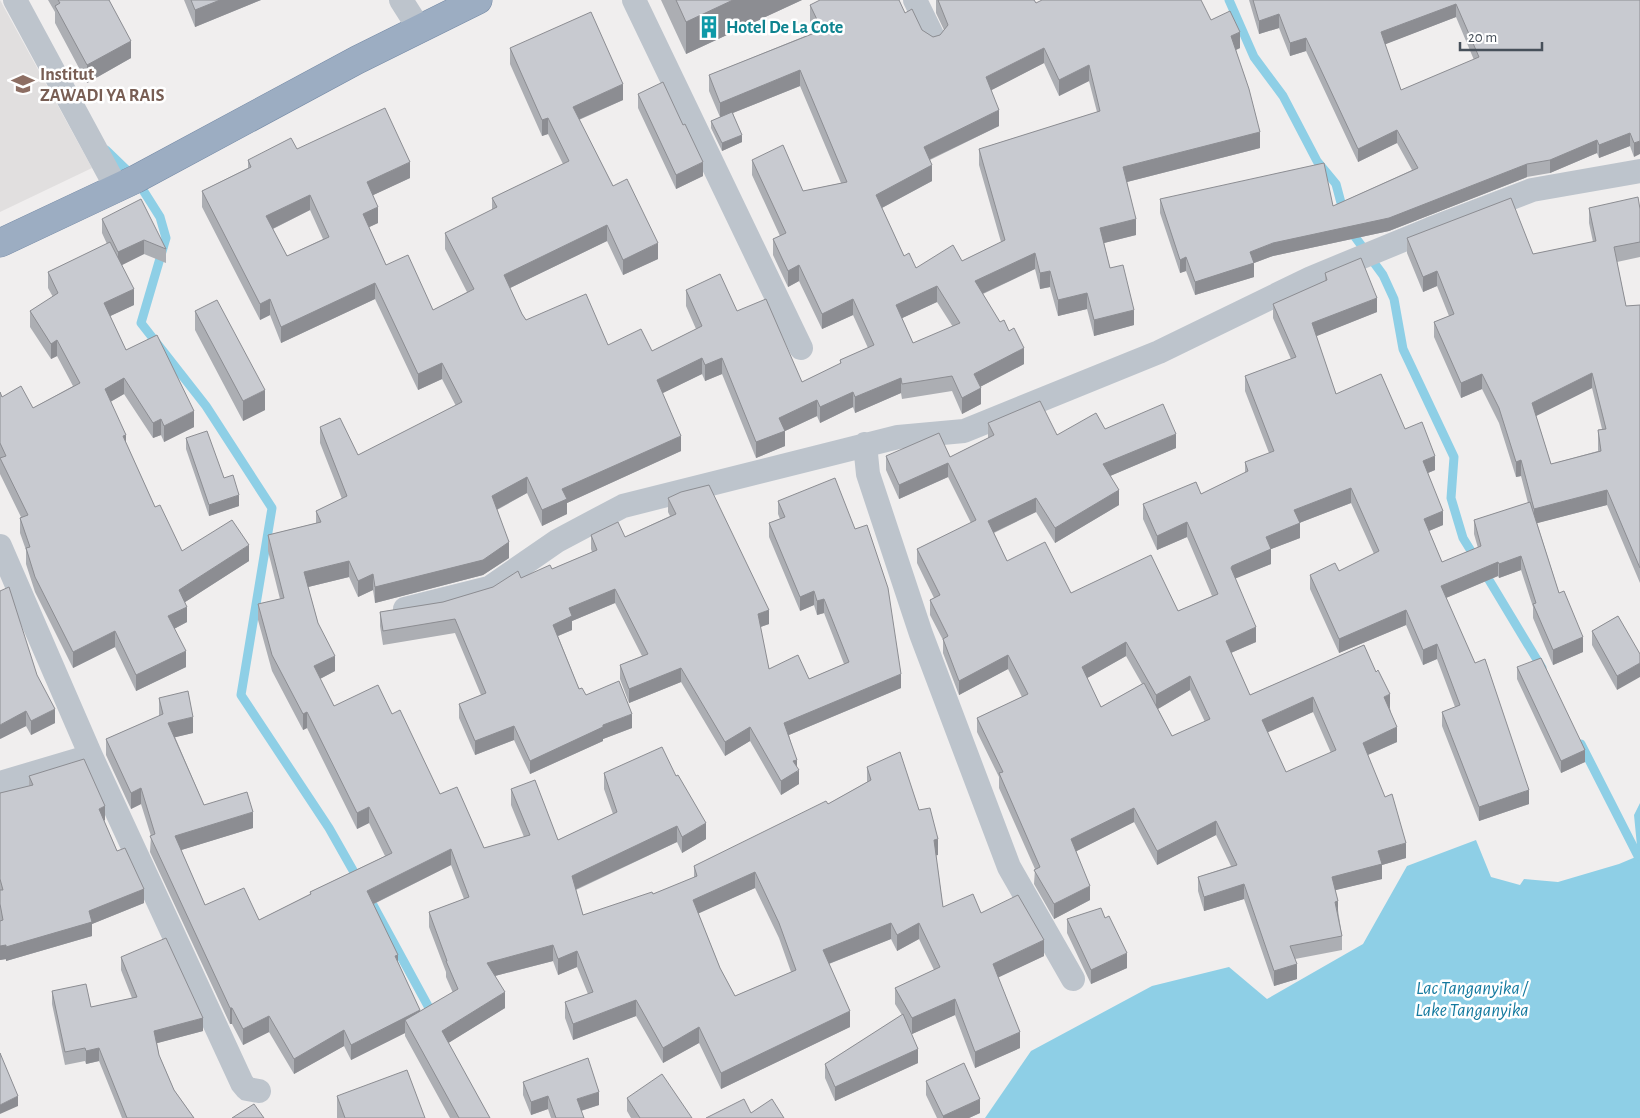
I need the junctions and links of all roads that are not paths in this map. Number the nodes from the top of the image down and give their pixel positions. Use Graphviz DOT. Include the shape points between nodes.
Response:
graph roads {
  1 [pos="16,0"];
  2 [pos="401,0"];
  3 [pos="478,0"];
  4 [pos="634,0"];
  5 [pos="915,0"];
  6 [pos="420,30"];
  7 [pos="934,39"];
  8 [pos="1640,171"];
  9 [pos="116,188"];
  10 [pos="0,243"];
  11 [pos="802,348"];
  12 [pos="865,444"];
  13 [pos="0,546"];
  14 [pos="384,613"];
  15 [pos="91,756"];
  16 [pos="0,783"];
  17 [pos="1073,979"];
  18 [pos="259,1091"];
  1 -- 9 [label="street"];
  2 -- 6 [label="street"];
  3 -- 6 [label="highway"];
  4 -- 11 [label="street"];
  5 -- 7 [label="street"];
  6 -- 9 [label="highway"];
  8 -- 12 [label="street" via="1532,190 1350,261 1159,352 964,431 898,437"];
  9 -- 10 [label="highway"];
  12 -- 14 [label="street" via="623,506 557,541 489,588"];
  12 -- 17 [label="street" via="868,474 921,634 1010,867"];
  13 -- 15 [label="street"];
  15 -- 16 [label="street"];
  15 -- 18 [label="street" via="242,1084 246,1089"];
}
